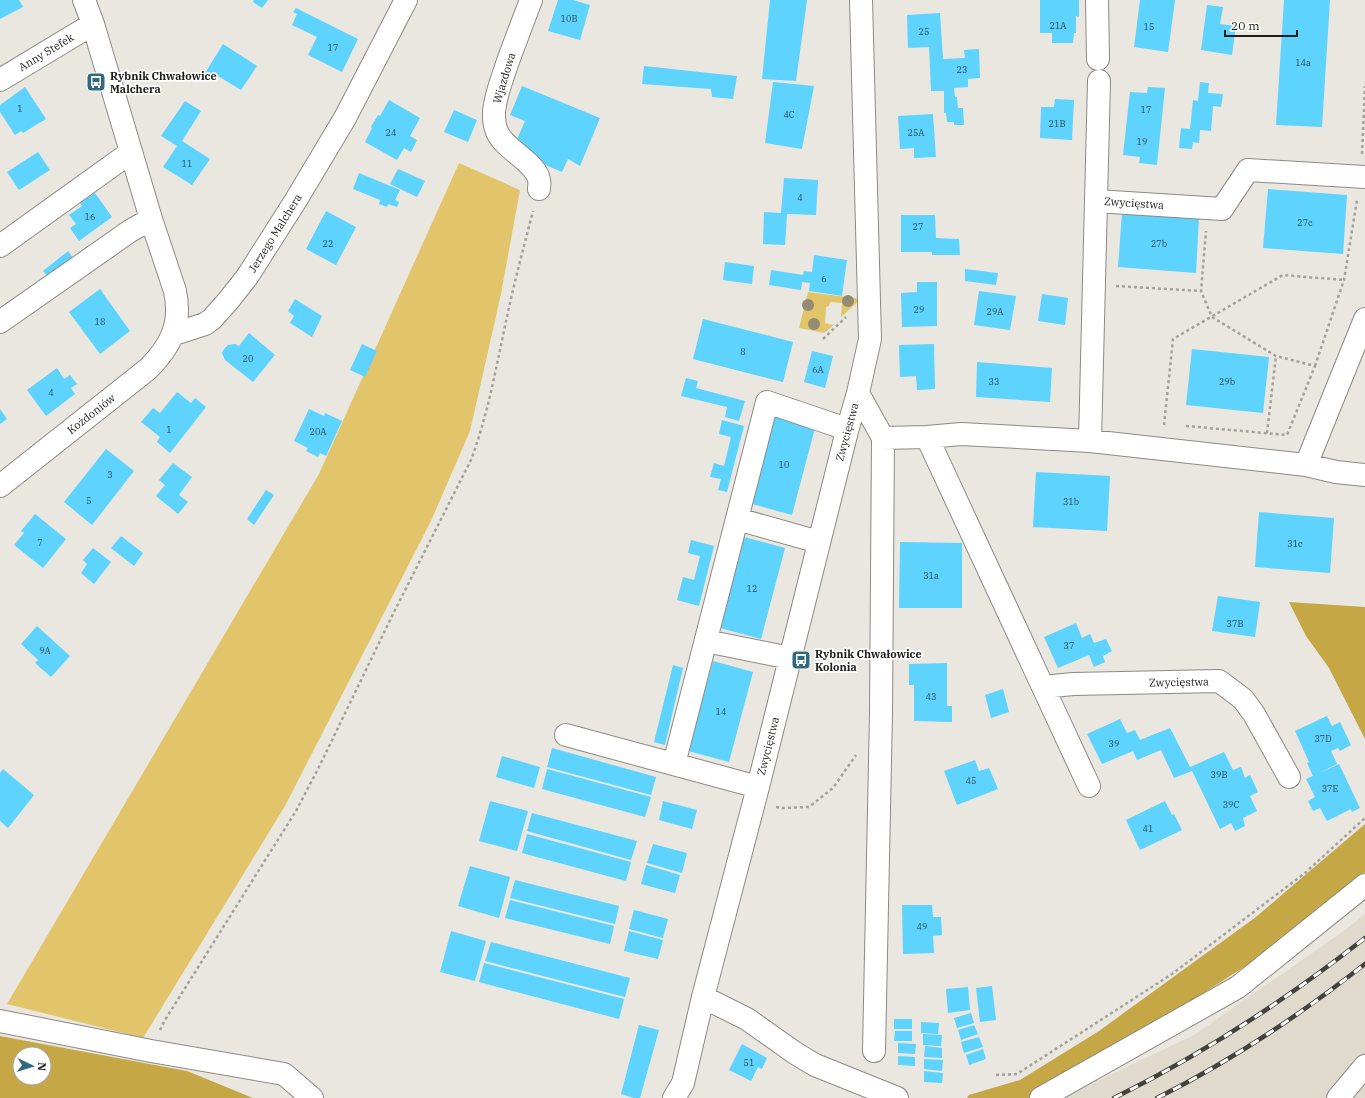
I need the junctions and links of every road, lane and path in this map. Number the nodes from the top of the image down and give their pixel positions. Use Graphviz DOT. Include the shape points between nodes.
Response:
graph roads {
  1 [pos="84,0"];
  2 [pos="406,0"];
  3 [pos="530,0"];
  4 [pos="861,0"];
  5 [pos="1097,0"];
  6 [pos="93,24"];
  7 [pos="1098,59"];
  8 [pos="0,80"];
  9 [pos="1099,81"];
  10 [pos="1365,86"];
  11 [pos="131,152"];
  12 [pos="1363,177"];
  13 [pos="539,189"];
  14 [pos="1096,201"];
  15 [pos="1207,208"];
  16 [pos="151,219"];
  17 [pos="0,246"];
  18 [pos="1344,280"];
  19 [pos="1109,286"];
  20 [pos="1201,292"];
  21 [pos="850,312"];
  22 [pos="1212,317"];
  23 [pos="0,322"];
  24 [pos="1365,323"];
  25 [pos="174,334"];
  26 [pos="823,339"];
  27 [pos="1276,356"];
  28 [pos="1315,366"];
  29 [pos="858,393"];
  30 [pos="1180,426"];
  31 [pos="847,431"];
  32 [pos="1267,433"];
  33 [pos="927,437"];
  34 [pos="883,438"];
  35 [pos="1090,441"];
  36 [pos="1159,448"];
  37 [pos="1306,465"];
  38 [pos="1365,475"];
  39 [pos="0,486"];
  40 [pos="737,519"];
  41 [pos="819,542"];
  42 [pos="706,641"];
  43 [pos="790,658"];
  44 [pos="1043,687"];
  45 [pos="566,735"];
  46 [pos="674,764"];
  47 [pos="1289,777"];
  48 [pos="1089,786"];
  49 [pos="833,788"];
  50 [pos="756,794"];
  51 [pos="1365,818"];
  52 [pos="1365,886"];
  53 [pos="703,997"];
  54 [pos="0,1021"];
  55 [pos="874,1051"];
  56 [pos="151,1052"];
  57 [pos="1365,1066"];
  58 [pos="996,1075"];
  59 [pos="312,1098"];
  60 [pos="674,1098"];
  61 [pos="897,1098"];
  62 [pos="1041,1098"];
  63 [pos="1338,1098"];
  1 -- 6 [label="street"];
  2 -- 25 [label="street, Jerzego Malchera" via="345,118 247,277 212,319 205,324"];
  3 -- 13 [label="street, Wjazdowa" via="495,101 494,116 498,133 508,148 536,173"];
  4 -- 29 [label="street, Zwycięstwa" via="870,339"];
  5 -- 7 [label="street"];
  6 -- 8 [label="street, Anny Stefek"];
  6 -- 11 [label="street"];
  9 -- 14 [label="street"];
  10 -- 12 [label="path"];
  11 -- 16 [label="street"];
  11 -- 17 [label="street"];
  12 -- 15 [label="street, Zwycięstwa" via="1248,170 1222,209"];
  12 -- 18 [label="path"];
  13 -- 56 [label="path" via="510,301 481,434 471,460 302,799 165,1020"];
  14 -- 15 [label="street, Zwycięstwa"];
  14 -- 35 [label="street, Zwycięstwa"];
  15 -- 20 [label="path"];
  16 -- 23 [label="street"];
  16 -- 25 [label="street" via="177,303"];
  18 -- 22 [label="path" via="1283,275"];
  18 -- 28 [label="path"];
  19 -- 20 [label="path"];
  20 -- 22 [label="path"];
  21 -- 26 [label="path"];
  22 -- 27 [label="path"];
  22 -- 36 [label="path" via="1173,339 1165,424"];
  24 -- 37 [label="street"];
  25 -- 39 [label="street, Kożdoniów" via="148,370"];
  27 -- 28 [label="path"];
  27 -- 32 [label="path"];
  28 -- 32 [label="path" via="1287,435"];
  29 -- 31 [label="street, Zwycięstwa"];
  29 -- 34 [label="street, Zwycięstwa"];
  30 -- 32 [label="path"];
  31 -- 40 [label="street" via="767,402"];
  31 -- 41 [label="street, Zwycięstwa"];
  33 -- 34 [label="street"];
  33 -- 35 [label="street" via="961,434"];
  33 -- 44 [label="street"];
  34 -- 55 [label="street, Zwycięstwa"];
  35 -- 36 [label="street"];
  36 -- 37 [label="street"];
  37 -- 38 [label="street"];
  40 -- 41 [label="street"];
  40 -- 42 [label="street"];
  41 -- 43 [label="street, Zwycięstwa"];
  42 -- 43 [label="street"];
  42 -- 46 [label="street"];
  43 -- 50 [label="street, Zwycięstwa"];
  44 -- 47 [label="street, Zwycięstwa" via="1219,681 1247,704"];
  44 -- 48 [label="street"];
  45 -- 46 [label="street"];
  46 -- 50 [label="street"];
  49 -- 50 [label="path" via="809,807 782,808"];
  50 -- 53 [label="street, Zwycięstwa"];
  51 -- 58 [label="path" via="1305,872 1172,974 1018,1074"];
  52 -- 62 [label="street" via="1238,987"];
  53 -- 60 [label="street, Zwycięstwa" via="683,1083"];
  53 -- 61 [label="street" via="747,1020 815,1064"];
  54 -- 56 [label="street"];
  56 -- 59 [label="street" via="284,1074"];
  57 -- 63 [label="street"];
}
